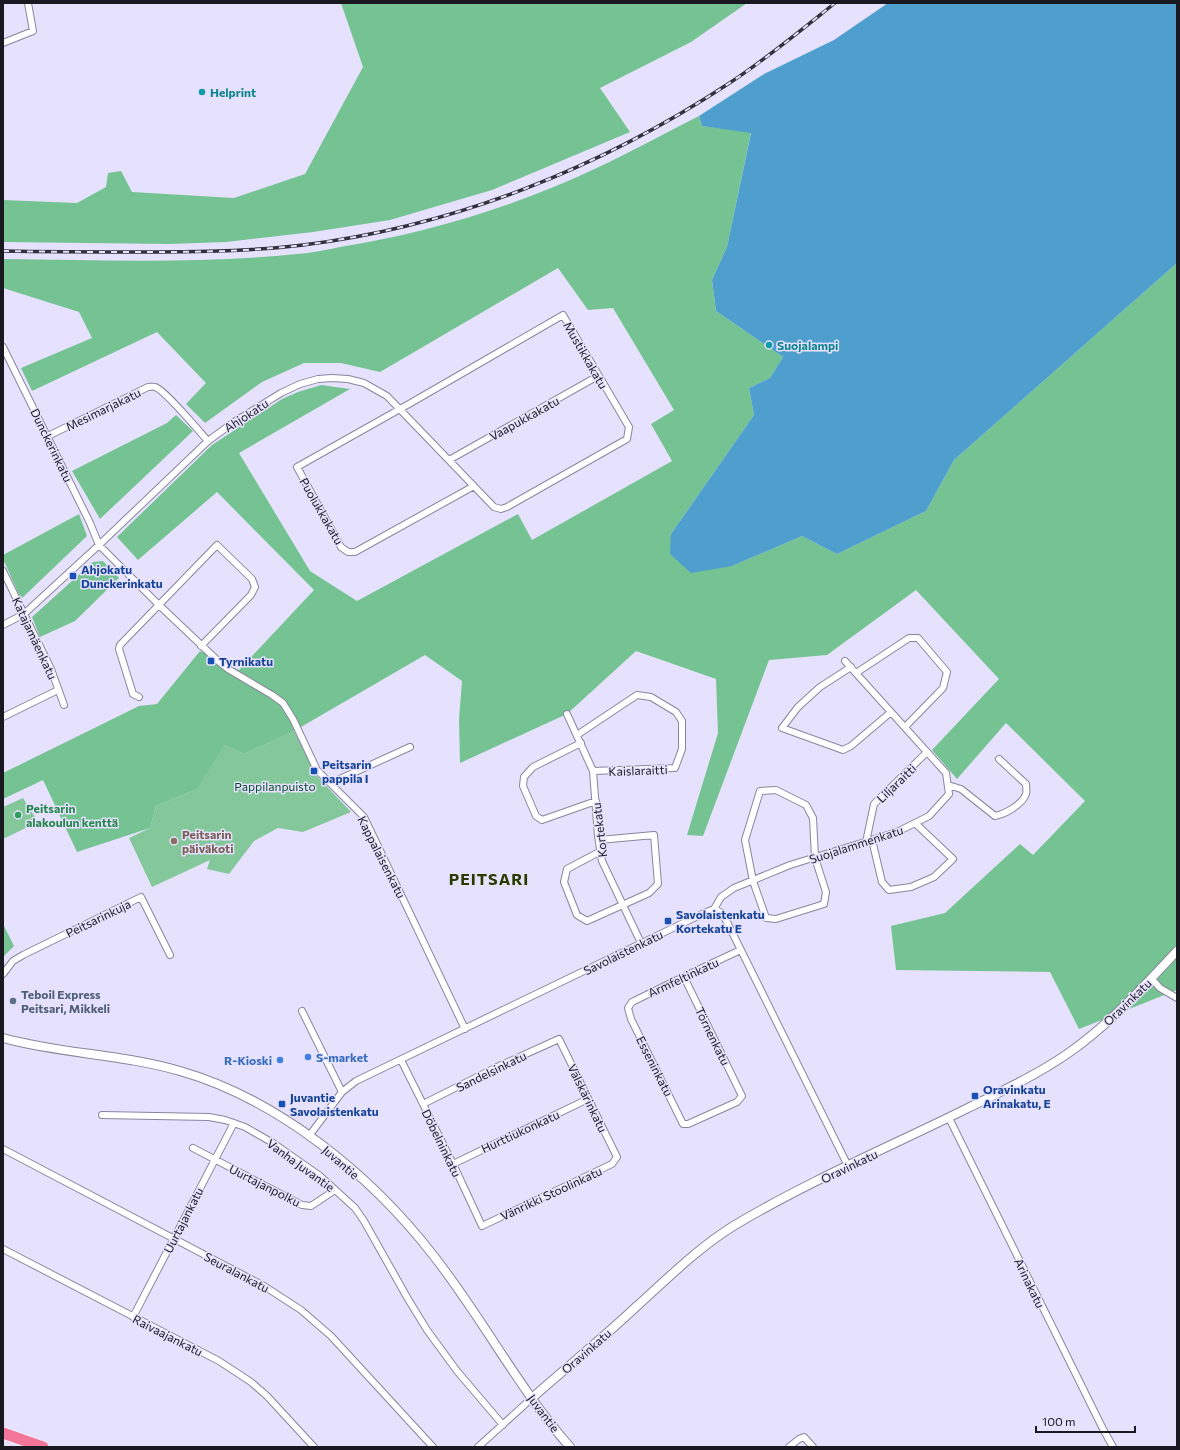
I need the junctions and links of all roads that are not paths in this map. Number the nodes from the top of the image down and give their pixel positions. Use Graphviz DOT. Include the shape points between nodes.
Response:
graph roads {
  1 [pos="28,3"];
  2 [pos="3,42"];
  3 [pos="3,347"];
  4 [pos="598,376"];
  5 [pos="400,409"];
  6 [pos="48,436"];
  7 [pos="208,441"];
  8 [pos="449,460"];
  9 [pos="474,486"];
  10 [pos="507,507"];
  11 [pos="99,545"];
  12 [pos="3,571"];
  13 [pos="159,605"];
  14 [pos="24,614"];
  15 [pos="3,625"];
  16 [pos="201,646"];
  17 [pos="845,661"];
  18 [pos="851,667"];
  19 [pos="856,673"];
  20 [pos="58,690"];
  21 [pos="139,697"];
  22 [pos="64,705"];
  23 [pos="891,712"];
  24 [pos="567,714"];
  25 [pos="3,717"];
  26 [pos="904,727"];
  27 [pos="577,735"];
  28 [pos="581,743"];
  29 [pos="410,747"];
  30 [pos="928,752"];
  31 [pos="999,759"];
  32 [pos="593,771"];
  33 [pos="330,783"];
  34 [pos="948,785"];
  35 [pos="596,801"];
  36 [pos="915,823"];
  37 [pos="599,840"];
  38 [pos="869,841"];
  39 [pos="601,851"];
  40 [pos="815,858"];
  41 [pos="753,881"];
  42 [pos="623,905"];
  43 [pos="714,909"];
  44 [pos="641,943"];
  45 [pos="741,950"];
  46 [pos="1177,951"];
  47 [pos="170,955"];
  48 [pos="3,974"];
  49 [pos="684,977"];
  50 [pos="1151,978"];
  51 [pos="1177,998"];
  52 [pos="628,1008"];
  53 [pos="302,1011"];
  54 [pos="465,1029"];
  55 [pos="3,1038"];
  56 [pos="559,1039"];
  57 [pos="401,1060"];
  58 [pos="342,1092"];
  59 [pos="588,1099"];
  60 [pos="423,1104"];
  61 [pos="102,1115"];
  62 [pos="948,1118"];
  63 [pos="234,1123"];
  64 [pos="683,1124"];
  65 [pos="310,1136"];
  66 [pos="193,1148"];
  67 [pos="3,1149"];
  68 [pos="617,1157"];
  69 [pos="215,1159"];
  70 [pos="453,1164"];
  71 [pos="848,1166"];
  72 [pos="335,1190"];
  73 [pos="482,1226"];
  74 [pos="174,1239"];
  75 [pos="3,1249"];
  76 [pos="133,1317"];
  77 [pos="532,1398"];
  78 [pos="503,1426"];
  79 [pos="3,1433"];
  80 [pos="43,1447"];
  81 [pos="314,1447"];
  82 [pos="433,1447"];
  83 [pos="478,1447"];
  84 [pos="570,1447"];
  85 [pos="790,1447"];
  86 [pos="813,1447"];
  87 [pos="1113,1447"];
  1 -- 2 [label="street" via="33,31"];
  3 -- 6 [label="street, Dunckerinkatu"];
  4 -- 5 [label="street, Mustikkakatu" via="563,315"];
  4 -- 8 [label="street, Vaapukkakatu"];
  4 -- 10 [label="street, Mustikkakatu" via="629,427 627,439"];
  5 -- 7 [label="street, Ahjokatu" via="387,396 364,383 348,379 318,379 281,393"];
  5 -- 8 [label="street, Ahjokatu"];
  5 -- 9 [label="street, Puolukkakatu" via="297,467 341,547 348,552 355,552"];
  6 -- 7 [label="street, Mesimarjakatu" via="154,386"];
  6 -- 11 [label="street, Dunckerinkatu"];
  7 -- 11 [label="street, Ahjokatu"];
  8 -- 9 [label="street, Ahjokatu"];
  9 -- 10 [label="street, Ahjokatu" via="494,507"];
  11 -- 13 [label="street"];
  11 -- 14 [label="street, Ahjokatu"];
  12 -- 14 [label="street, Katajamäenkatu"];
  13 -- 16 [label="street"];
  13 -- 16 [label="street" via="217,545 252,579 255,586 251,595"];
  13 -- 21 [label="street" via="119,649 134,694"];
  14 -- 15 [label="street, Ahjokatu"];
  14 -- 20 [label="street, Katajamäenkatu" via="51,669"];
  16 -- 33 [label="street, Kappalaisenkatu" via="228,670 283,704 293,719 317,770"];
  17 -- 18 [label="street"];
  18 -- 19 [label="street"];
  18 -- 23 [label="street" via="798,707 782,728 843,750"];
  19 -- 23 [label="street"];
  19 -- 26 [label="street" via="909,638 918,638 947,672 943,688"];
  20 -- 22 [label="street, Katajamäenkatu"];
  20 -- 25 [label="street"];
  23 -- 26 [label="street"];
  24 -- 27 [label="street, Kortekatu"];
  26 -- 30 [label="street"];
  27 -- 28 [label="street, Kortekatu"];
  27 -- 32 [label="street, Kaislaraitti" via="637,695 651,697 676,712 682,720 682,749 675,768"];
  28 -- 32 [label="street, Kortekatu"];
  28 -- 35 [label="street" via="533,767 524,777 523,786 536,816 542,820"];
  29 -- 33 [label="street"];
  30 -- 34 [label="street" via="946,773"];
  30 -- 38 [label="street, Liljaraitti" via="874,804"];
  31 -- 34 [label="street" via="1026,784 1026,795 1015,807 1003,814 995,816 961,790"];
  32 -- 35 [label="street, Kortekatu"];
  33 -- 54 [label="street, Kappalaisenkatu" via="364,817"];
  34 -- 36 [label="street, Suojalammenkatu" via="949,794 928,816"];
  35 -- 37 [label="street, Kortekatu"];
  36 -- 38 [label="street, Suojalammenkatu"];
  36 -- 38 [label="street" via="953,859 934,878 911,887 889,890 882,882"];
  37 -- 39 [label="street, Kortekatu"];
  37 -- 42 [label="street" via="654,835 658,884 650,893"];
  38 -- 40 [label="street, Suojalammenkatu"];
  39 -- 42 [label="street, Kortekatu" via="602,861"];
  39 -- 42 [label="street" via="567,869 564,882 577,914 587,921"];
  40 -- 41 [label="street, Suojalammenkatu" via="790,865"];
  40 -- 41 [label="street" via="826,892 824,904 776,919 766,918"];
  40 -- 41 [label="street" via="813,818 806,806 776,790 760,791 745,840"];
  41 -- 43 [label="street, Suojalammenkatu" via="734,888 721,898"];
  42 -- 44 [label="street, Kortekatu"];
  43 -- 44 [label="street, Savolaistenkatu"];
  43 -- 45 [label="street" via="722,913"];
  44 -- 54 [label="street, Savolaistenkatu"];
  45 -- 49 [label="street, Armfeltinkatu"];
  45 -- 71 [label="street"];
  46 -- 50 [label="street, Oravinkatu"];
  47 -- 48 [label="street, Peitsarinkuja" via="141,897 23,955"];
  49 -- 52 [label="street, Armfeltinkatu" via="632,1002"];
  49 -- 64 [label="street, Törnenkatu" via="742,1096 737,1102"];
  50 -- 51 [label="street" via="1160,988"];
  50 -- 62 [label="street, Oravinkatu" via="1068,1054"];
  52 -- 64 [label="street, Esseninkatu" via="631,1019"];
  53 -- 58 [label="street"];
  54 -- 57 [label="street, Savolaistenkatu"];
  55 -- 65 [label="street, Juvantie" via="30,1045 145,1062 181,1071 228,1089 269,1109"];
  56 -- 59 [label="street, Välskärinkatu"];
  56 -- 60 [label="street, Sandelsinkatu"];
  57 -- 58 [label="street, Savolaistenkatu" via="356,1081"];
  57 -- 60 [label="street, Döbelninkatu"];
  58 -- 65 [label="street, Savolaistenkatu"];
  59 -- 68 [label="street, Välskärinkatu"];
  59 -- 70 [label="street, Hurttiukonkatu"];
  60 -- 70 [label="street, Döbelninkatu"];
  61 -- 63 [label="street, Vanha Juvantie" via="209,1117"];
  62 -- 71 [label="street, Oravinkatu"];
  62 -- 87 [label="street, Arinakatu"];
  63 -- 69 [label="street, Uurtajankatu"];
  63 -- 72 [label="street, Vanha Juvantie" via="273,1143 320,1176"];
  65 -- 77 [label="street, Juvantie" via="378,1194 409,1226 449,1276"];
  66 -- 69 [label="street, Uurtajanpolku"];
  67 -- 74 [label="street, Seuralankatu"];
  68 -- 73 [label="street, Vänrikki Stoolinkatu" via="612,1164"];
  69 -- 72 [label="street, Uurtajanpolku" via="302,1205 310,1206"];
  69 -- 74 [label="street, Uurtajankatu"];
  70 -- 73 [label="street, Döbelninkatu"];
  71 -- 77 [label="street, Oravinkatu" via="733,1226 692,1256"];
  72 -- 78 [label="street, Vanha Juvantie" via="355,1208 432,1335 457,1371"];
  74 -- 76 [label="street, Uurtajankatu"];
  74 -- 82 [label="street, Seuralankatu" via="276,1293 318,1323"];
  75 -- 76 [label="street, Raivaajankatu"];
  76 -- 81 [label="street, Raivaajankatu" via="219,1361 251,1382"];
  77 -- 78 [label="street"];
  77 -- 84 [label="street, Juvantie"];
  78 -- 83 [label="street"];
  79 -- 80 [label="highway"];
  85 -- 86 [label="street" via="804,1437"];
}
